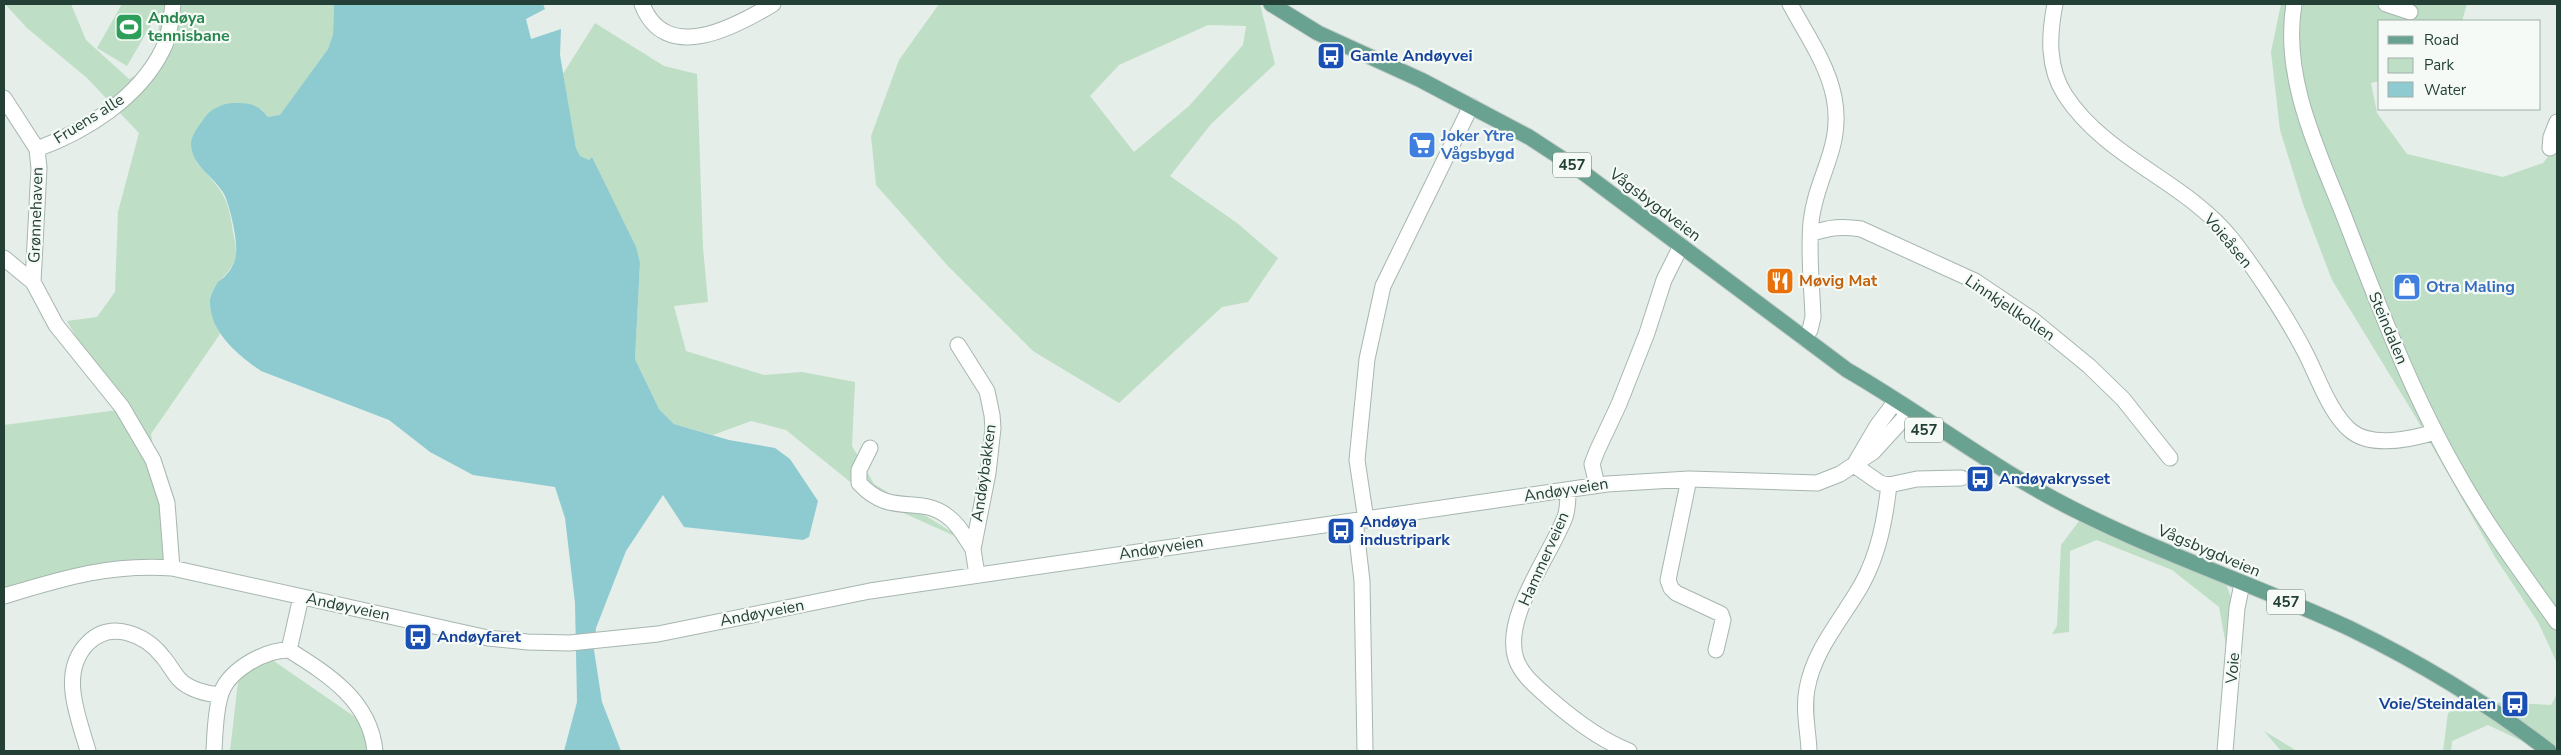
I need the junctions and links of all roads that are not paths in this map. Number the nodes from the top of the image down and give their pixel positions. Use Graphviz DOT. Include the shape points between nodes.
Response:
graph roads {
  1 [pos="172,4"];
  2 [pos="642,4"];
  3 [pos="773,4"];
  4 [pos="1271,4"];
  5 [pos="1790,4"];
  6 [pos="2055,4"];
  7 [pos="2294,4"];
  8 [pos="2386,4"];
  9 [pos="2410,12"];
  10 [pos="4,98"];
  11 [pos="1471,106"];
  12 [pos="2557,122"];
  13 [pos="2550,148"];
  14 [pos="37,149"];
  15 [pos="1812,234"];
  16 [pos="1681,246"];
  17 [pos="4,258"];
  18 [pos="34,282"];
  19 [pos="1804,338"];
  20 [pos="958,345"];
  21 [pos="1900,410"];
  22 [pos="2435,432"];
  23 [pos="870,448"];
  24 [pos="2170,458"];
  25 [pos="1854,465"];
  26 [pos="1689,478"];
  27 [pos="1961,478"];
  28 [pos="1597,485"];
  29 [pos="1890,485"];
  30 [pos="1568,490"];
  31 [pos="1360,520"];
  32 [pos="973,550"];
  33 [pos="172,568"];
  34 [pos="977,575"];
  35 [pos="2242,584"];
  36 [pos="4,596"];
  37 [pos="301,597"];
  38 [pos="2557,622"];
  39 [pos="289,650"];
  40 [pos="1716,650"];
  41 [pos="220,695"];
  42 [pos="1809,750"];
  43 [pos="88,751"];
  44 [pos="214,751"];
  45 [pos="375,751"];
  46 [pos="1365,751"];
  47 [pos="1629,751"];
  48 [pos="2225,751"];
  49 [pos="2549,751"];
  1 -- 14 [label="street, Fruens alle" via="163,49 130,94 72,134"];
  2 -- 3 [label="street" via="652,23 660,30 678,36 700,37 710,36"];
  4 -- 11 [label="main road, Vågsbygdveien / 457" via="1318,33"];
  5 -- 15 [label="street" via="1822,62 1837,117 1836,139 1816,197"];
  6 -- 22 [label="street, Voieåsen" via="2051,55 2058,84 2066,96 2090,124 2143,168 2198,205 2230,238 2306,355 2342,422 2351,432 2374,439 2408,438"];
  7 -- 22 [label="street, Steindalen" via="2293,60 2307,120 2382,316"];
  8 -- 9 [label="street"];
  10 -- 14 [label="street, Grønnehaven"];
  11 -- 16 [label="main road, Vågsbygdveien / 457" via="1530,137 1581,171"];
  11 -- 31 [label="street" via="1383,286 1367,359 1357,460"];
  12 -- 13 [label="street"];
  14 -- 18 [label="street, Grønnehaven"];
  15 -- 19 [label="street" via="1813,318"];
  15 -- 24 [label="street, Linnkjellkollen" via="1845,226 1861,229 1982,286 2033,320 2089,366 2134,411"];
  16 -- 19 [label="main road, Vågsbygdveien / 457"];
  16 -- 28 [label="street" via="1664,280 1648,333 1592,464"];
  17 -- 18 [label="street"];
  18 -- 33 [label="street" via="56,326 122,408 153,460 167,503"];
  19 -- 21 [label="main road, Vågsbygdveien / 457"];
  20 -- 32 [label="street, Andøybakken" via="988,391 993,428 986,487"];
  21 -- 25 [label="street" via="1877,426"];
  21 -- 35 [label="main road, Vågsbygdveien / 457" via="1988,468 2127,536"];
  22 -- 38 [label="street, Steindalen" via="2477,506"];
  23 -- 32 [label="street, Andøybakken" via="859,470 858,483 868,494 892,504 916,505 946,515 960,529"];
  25 -- 26 [label="street, Andøyveien" via="1817,483"];
  25 -- 29 [label="street" via="1870,478"];
  26 -- 28 [label="street, Andøyveien"];
  26 -- 40 [label="street" via="1668,580 1676,593 1721,614 1723,620"];
  27 -- 29 [label="street" via="1917,479"];
  28 -- 30 [label="street, Andøyveien"];
  29 -- 42 [label="street" via="1873,561 1821,648 1807,687 1804,706"];
  30 -- 31 [label="street, Andøyveien"];
  30 -- 47 [label="street, Hammerveien" via="1565,516 1522,604 1514,642 1515,657 1523,673 1563,710 1604,739"];
  31 -- 34 [label="street, Andøyveien"];
  31 -- 46 [label="street"];
  32 -- 34 [label="street, Andøybakken"];
  33 -- 36 [label="street, Andøyveien" via="105,569"];
  33 -- 37 [label="street, Andøyveien"];
  34 -- 37 [label="street, Andøyveien" via="870,591 658,634 570,644 488,638"];
  35 -- 48 [label="street, Voie"];
  35 -- 49 [label="main road, Vågsbygdveien / 457" via="2348,628 2426,668 2508,719"];
  37 -- 39 [label="street"];
  39 -- 41 [label="street" via="277,650 254,660 227,683"];
  39 -- 45 [label="street" via="339,684 357,703 369,723"];
  41 -- 43 [label="street" via="199,691 179,679 163,656 139,636 114,631 101,634 80,653 72,678 75,704"];
  41 -- 44 [label="street"];
}
